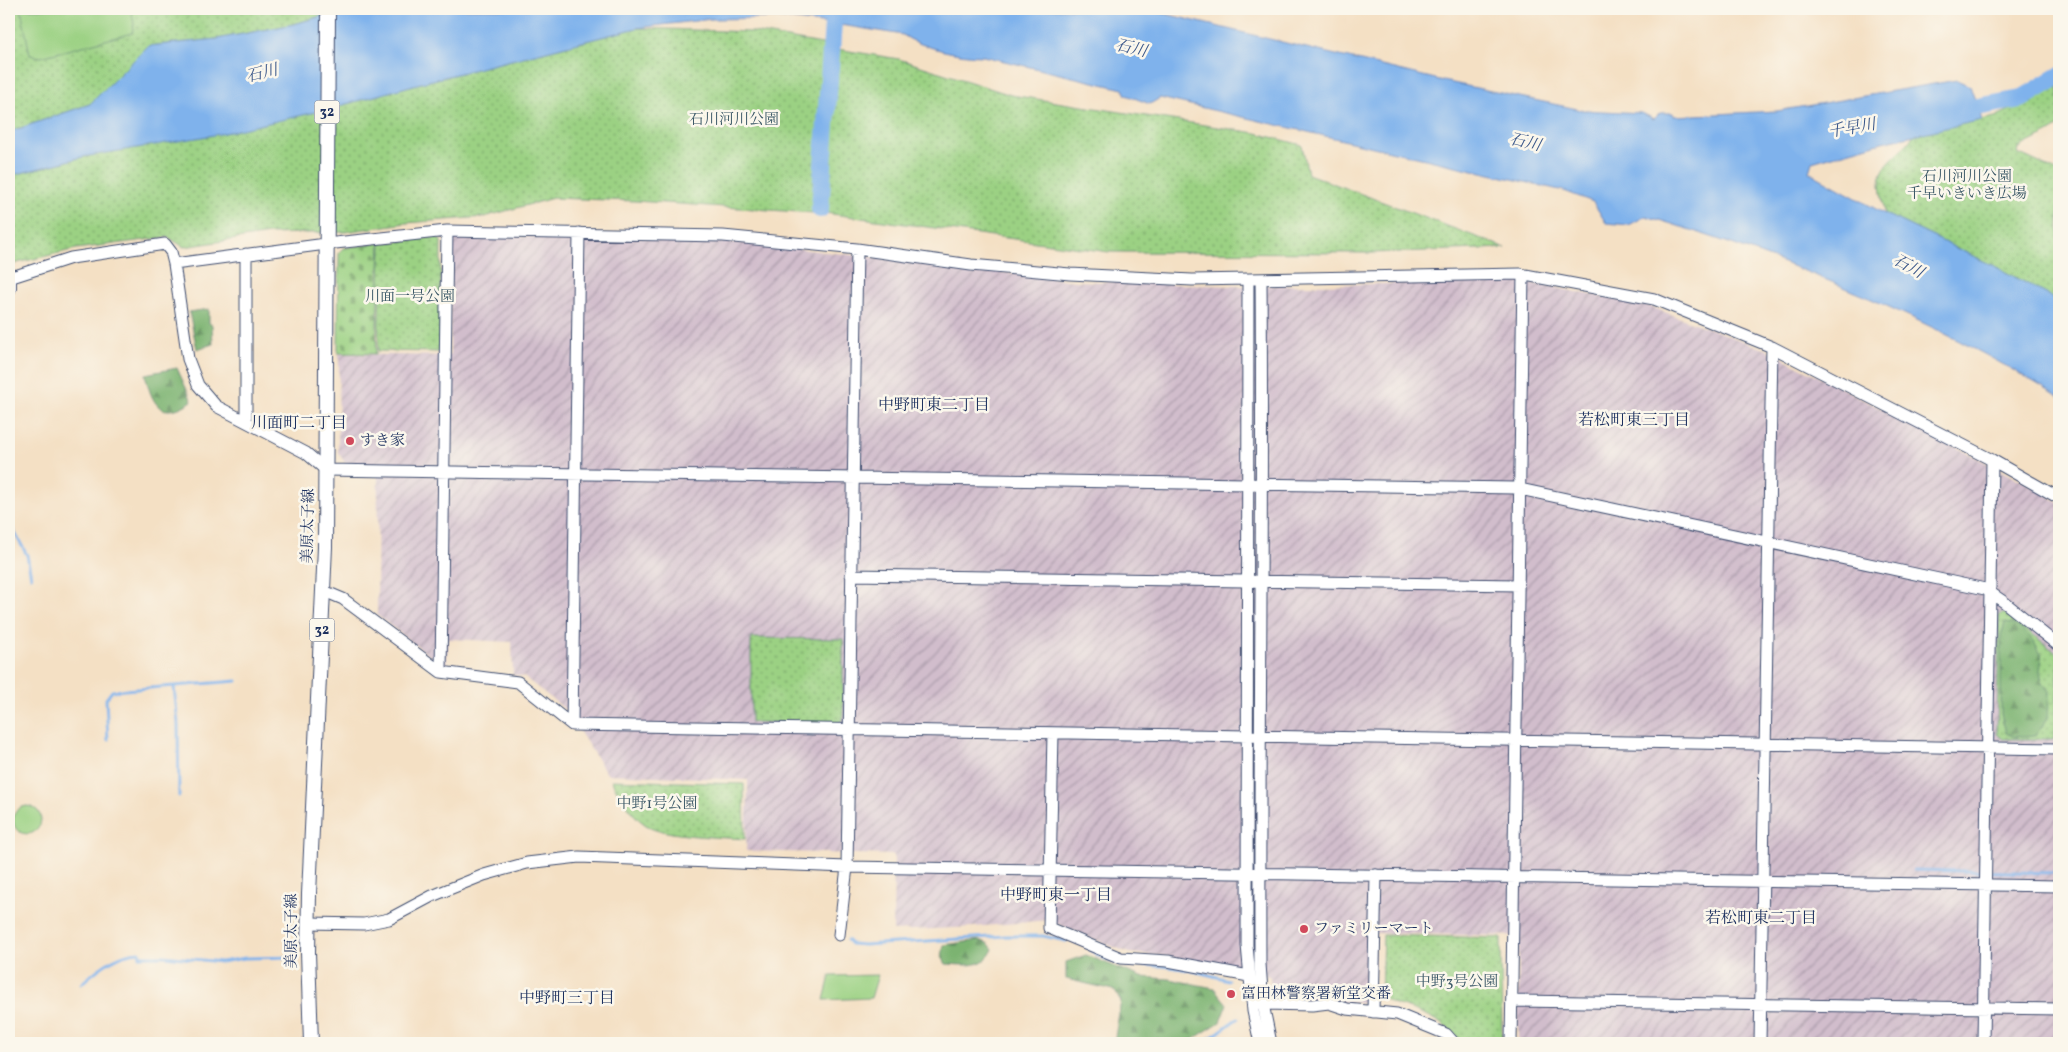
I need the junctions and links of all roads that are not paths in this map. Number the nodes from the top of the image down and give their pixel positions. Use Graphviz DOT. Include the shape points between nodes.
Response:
graph roads {
  1 [pos="328,9"];
  2 [pos="447,231"];
  3 [pos="579,233"];
  4 [pos="326,244"];
  5 [pos="857,249"];
  6 [pos="246,254"];
  7 [pos="174,264"];
  8 [pos="1523,275"];
  9 [pos="9,280"];
  10 [pos="1248,280"];
  11 [pos="1261,280"];
  12 [pos="1772,347"];
  13 [pos="246,421"];
  14 [pos="1992,460"];
  15 [pos="326,470"];
  16 [pos="444,472"];
  17 [pos="576,473"];
  18 [pos="853,477"];
  19 [pos="1248,484"];
  20 [pos="1262,484"];
  21 [pos="1520,489"];
  22 [pos="2059,498"];
  23 [pos="1768,542"];
  24 [pos="851,575"];
  25 [pos="1248,581"];
  26 [pos="1260,581"];
  27 [pos="1518,585"];
  28 [pos="324,591"];
  29 [pos="1990,592"];
  30 [pos="2059,646"];
  31 [pos="441,672"];
  32 [pos="572,725"];
  33 [pos="849,730"];
  34 [pos="1053,733"];
  35 [pos="1247,736"];
  36 [pos="1260,736"];
  37 [pos="1516,740"];
  38 [pos="1765,744"];
  39 [pos="1987,747"];
  40 [pos="2059,748"];
  41 [pos="847,867"];
  42 [pos="1050,870"];
  43 [pos="1261,873"];
  44 [pos="1247,874"];
  45 [pos="1376,875"];
  46 [pos="1514,878"];
  47 [pos="1763,882"];
  48 [pos="1985,885"];
  49 [pos="2059,886"];
  50 [pos="308,923"];
  51 [pos="839,935"];
  52 [pos="1249,976"];
  53 [pos="1512,1001"];
  54 [pos="1263,1004"];
  55 [pos="1761,1004"];
  56 [pos="1983,1008"];
  57 [pos="2059,1009"];
  58 [pos="1373,1012"];
  59 [pos="311,1043"];
  60 [pos="1260,1043"];
  61 [pos="1271,1043"];
  62 [pos="1454,1043"];
  63 [pos="1511,1043"];
  64 [pos="1760,1043"];
  65 [pos="1983,1043"];
  1 -- 4 [label="main road, 美原太子線 / 32"];
  2 -- 3 [label="street"];
  2 -- 4 [label="street"];
  2 -- 16 [label="street"];
  3 -- 5 [label="street" via="723,236"];
  3 -- 17 [label="street"];
  4 -- 6 [label="street"];
  4 -- 15 [label="main road, 美原太子線 / 32"];
  5 -- 10 [label="street" via="971,265 1070,274"];
  5 -- 18 [label="street"];
  6 -- 7 [label="street"];
  6 -- 13 [label="street"];
  7 -- 9 [label="street" via="166,244 70,258"];
  7 -- 13 [label="street" via="188,359 198,385 216,406"];
  8 -- 11 [label="street"];
  8 -- 12 [label="street" via="1654,299"];
  8 -- 21 [label="street"];
  10 -- 11 [label="street"];
  10 -- 19 [label="street"];
  11 -- 20 [label="street"];
  12 -- 14 [label="street"];
  12 -- 23 [label="street"];
  13 -- 15 [label="street" via="306,453"];
  14 -- 22 [label="street"];
  14 -- 29 [label="street"];
  15 -- 16 [label="street"];
  15 -- 28 [label="main road, 美原太子線 / 32"];
  16 -- 17 [label="street"];
  16 -- 31 [label="street"];
  17 -- 18 [label="street"];
  17 -- 32 [label="street"];
  18 -- 19 [label="street"];
  18 -- 24 [label="street"];
  19 -- 20 [label="street"];
  19 -- 25 [label="street"];
  20 -- 21 [label="street"];
  20 -- 26 [label="street"];
  21 -- 23 [label="street"];
  21 -- 27 [label="street"];
  23 -- 29 [label="street"];
  23 -- 38 [label="street"];
  24 -- 25 [label="street"];
  24 -- 33 [label="street"];
  25 -- 26 [label="street"];
  25 -- 35 [label="street"];
  26 -- 27 [label="street"];
  26 -- 36 [label="street"];
  27 -- 37 [label="street"];
  28 -- 31 [label="street" via="343,599"];
  28 -- 50 [label="main road, 美原太子線 / 32"];
  29 -- 30 [label="street"];
  29 -- 39 [label="street"];
  31 -- 32 [label="street" via="518,682"];
  32 -- 33 [label="street"];
  33 -- 34 [label="street"];
  33 -- 41 [label="street"];
  34 -- 35 [label="street"];
  34 -- 42 [label="street"];
  35 -- 36 [label="street"];
  35 -- 44 [label="street"];
  36 -- 37 [label="street"];
  36 -- 43 [label="street"];
  37 -- 38 [label="street"];
  37 -- 46 [label="street"];
  38 -- 39 [label="street"];
  38 -- 47 [label="street"];
  39 -- 40 [label="street"];
  39 -- 48 [label="street"];
  41 -- 42 [label="street"];
  41 -- 50 [label="street" via="635,857 561,858 484,875 432,896 389,919 364,924"];
  41 -- 51 [label="street"];
  42 -- 44 [label="street"];
  42 -- 52 [label="street" via="1049,928 1121,958 1168,962"];
  43 -- 44 [label="street"];
  43 -- 45 [label="street"];
  43 -- 54 [label="street"];
  44 -- 52 [label="street"];
  45 -- 46 [label="street"];
  45 -- 58 [label="street"];
  46 -- 47 [label="street"];
  46 -- 53 [label="street"];
  47 -- 48 [label="street"];
  47 -- 55 [label="street"];
  48 -- 49 [label="street"];
  48 -- 56 [label="street"];
  50 -- 59 [label="main road, 美原太子線 / 32"];
  52 -- 60 [label="street"];
  53 -- 55 [label="street"];
  53 -- 63 [label="street"];
  54 -- 58 [label="street" via="1329,1003"];
  54 -- 61 [label="street"];
  55 -- 56 [label="street"];
  55 -- 64 [label="street"];
  56 -- 57 [label="street"];
  56 -- 65 [label="street"];
  58 -- 62 [label="street" via="1397,1014 1446,1034"];
}
